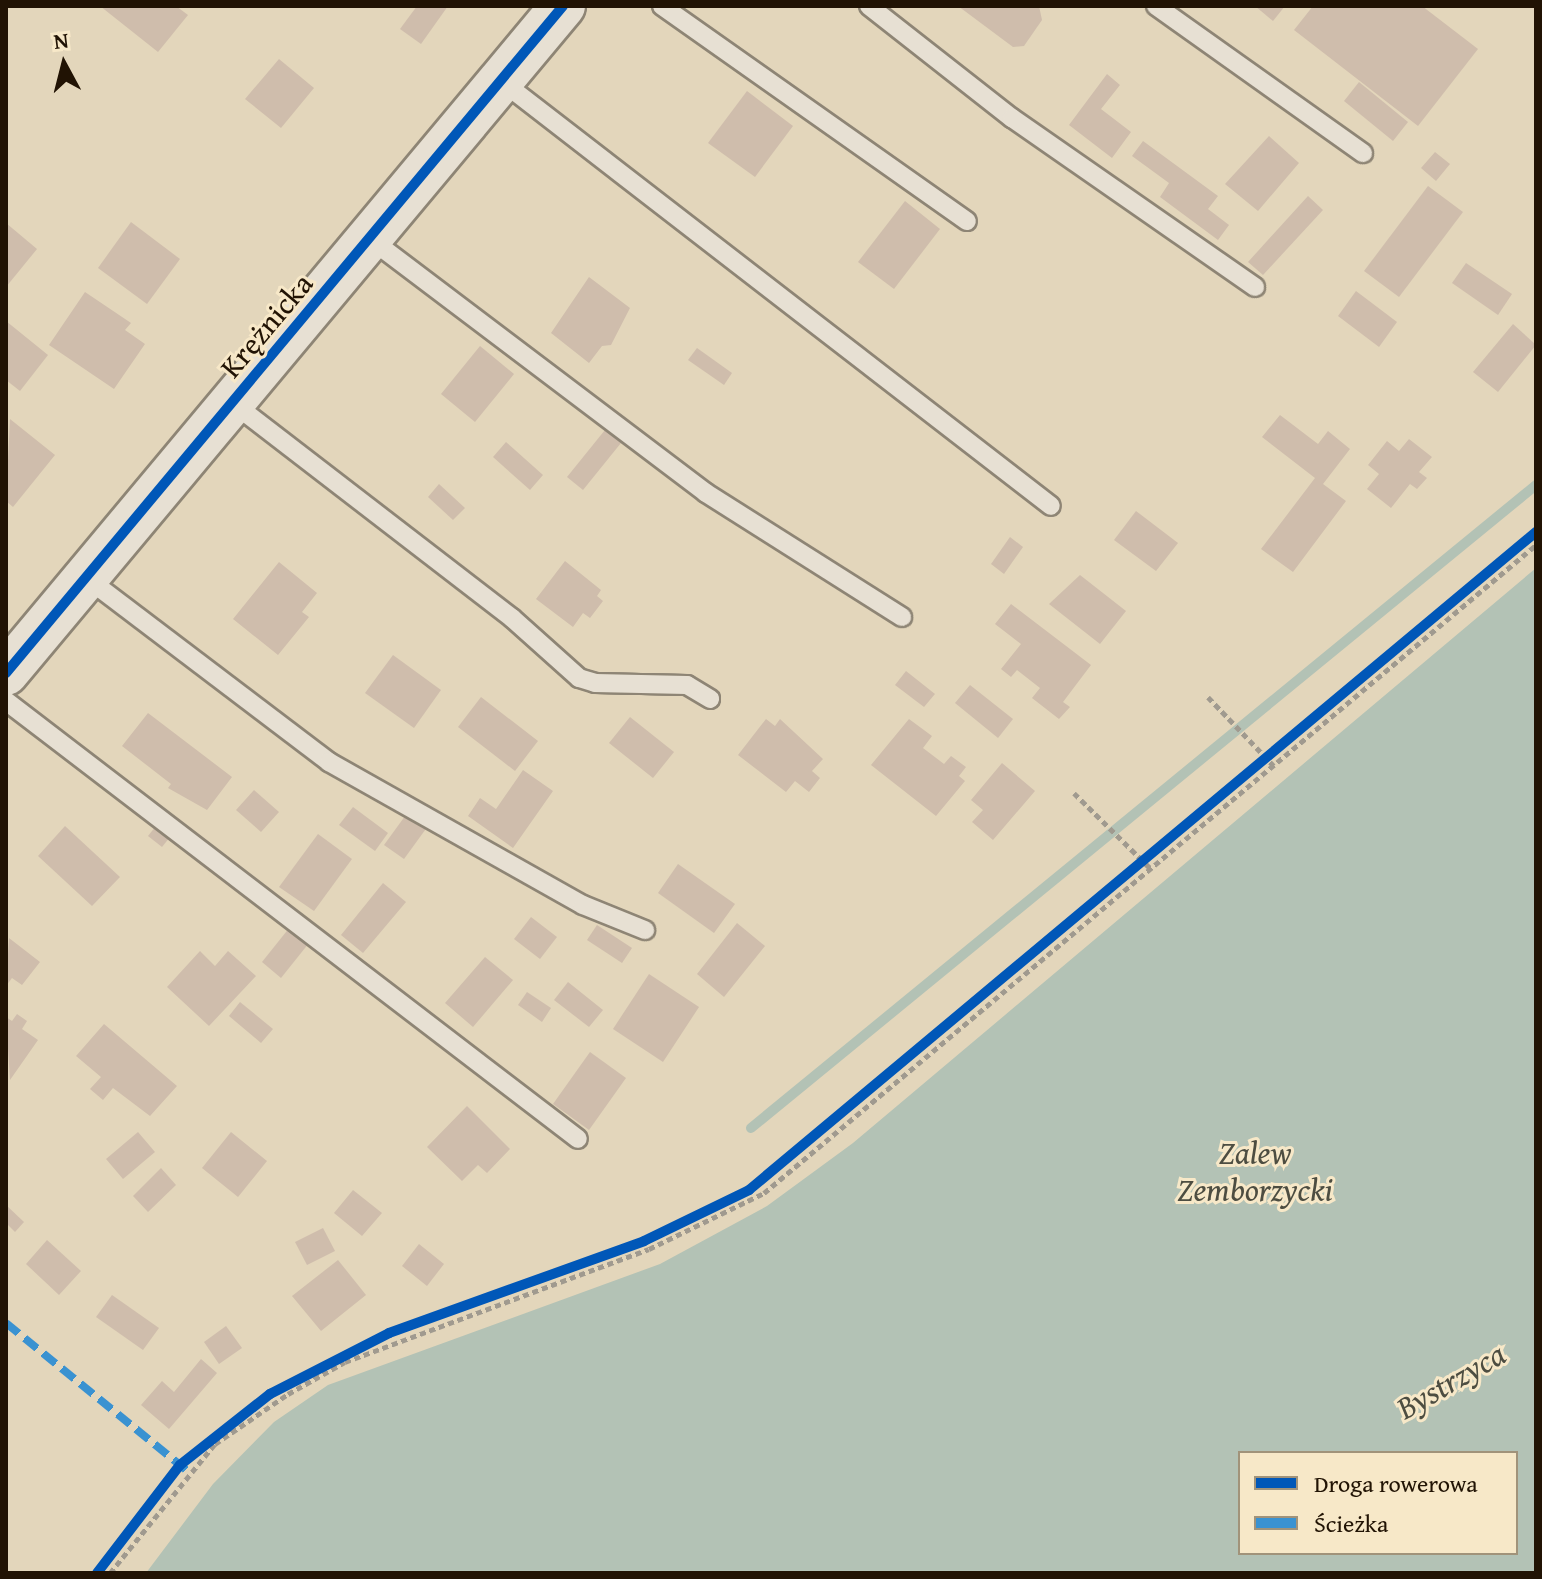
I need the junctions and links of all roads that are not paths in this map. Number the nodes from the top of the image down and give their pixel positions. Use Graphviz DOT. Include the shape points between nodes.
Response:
graph roads {
  1 [pos="563,6"];
  2 [pos="662,6"];
  3 [pos="869,6"];
  4 [pos="1156,6"];
  5 [pos="500,80"];
  6 [pos="1363,153"];
  7 [pos="967,221"];
  8 [pos="369,238"];
  9 [pos="1255,287"];
  10 [pos="233,403"];
  11 [pos="1051,506"];
  12 [pos="88,579"];
  13 [pos="902,617"];
  14 [pos="6,673"];
  15 [pos="710,699"];
  16 [pos="6,701"];
  17 [pos="645,930"];
  18 [pos="578,1139"];
  1 -- 5 [label="street, Krężnicka"];
  2 -- 7 [label="lane"];
  3 -- 9 [label="lane" via="1012,118"];
  4 -- 6 [label="lane"];
  5 -- 8 [label="street, Krężnicka"];
  5 -- 11 [label="lane"];
  8 -- 10 [label="street, Krężnicka"];
  8 -- 13 [label="lane" via="706,493"];
  10 -- 12 [label="street, Krężnicka"];
  10 -- 15 [label="lane" via="512,618 579,678 687,685"];
  12 -- 14 [label="street, Krężnicka"];
  12 -- 17 [label="lane" via="329,762 583,905"];
  16 -- 18 [label="lane"];
}
